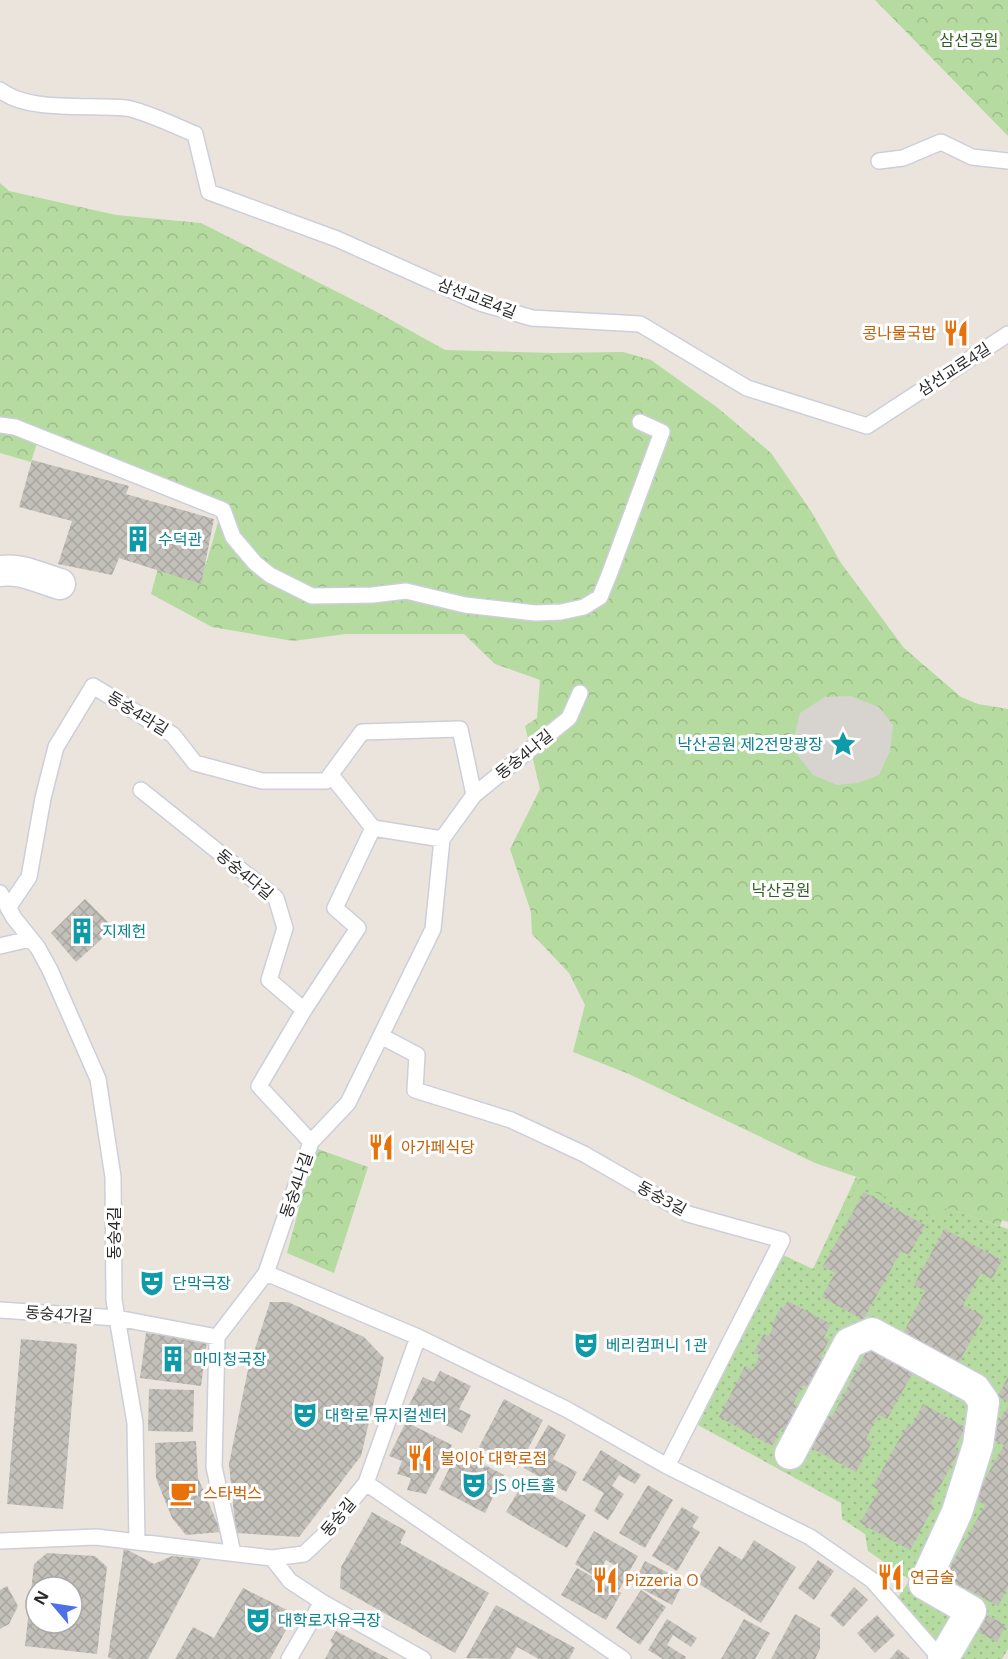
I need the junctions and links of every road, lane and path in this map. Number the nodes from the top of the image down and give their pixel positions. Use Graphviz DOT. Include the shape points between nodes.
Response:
graph roads {
  1 [pos="0,90"];
  2 [pos="879,161"];
  3 [pos="1008,161"];
  4 [pos="1008,334"];
  5 [pos="640,422"];
  6 [pos="0,425"];
  7 [pos="0,571"];
  8 [pos="60,584"];
  9 [pos="580,693"];
  10 [pos="331,776"];
  11 [pos="141,790"];
  12 [pos="474,795"];
  13 [pos="373,828"];
  14 [pos="442,839"];
  15 [pos="0,893"];
  16 [pos="8,908"];
  17 [pos="30,939"];
  18 [pos="0,946"];
  19 [pos="304,1010"];
  20 [pos="381,1036"];
  21 [pos="312,1142"];
  22 [pos="266,1273"];
  23 [pos="0,1310"];
  24 [pos="117,1318"];
  25 [pos="217,1337"];
  26 [pos="418,1337"];
  27 [pos="790,1454"];
  28 [pos="667,1466"];
  29 [pos="366,1483"];
  30 [pos="0,1541"];
  31 [pos="137,1542"];
  32 [pos="234,1553"];
  33 [pos="272,1558"];
  34 [pos="322,1602"];
  35 [pos="289,1659"];
  36 [pos="423,1659"];
  37 [pos="623,1659"];
  38 [pos="942,1659"];
  1 -- 4 [label="lane, 삼선교로4길" via="8,96 52,106 128,108 195,134 209,192 346,243 480,303 532,318 640,324 747,388 867,426"];
  2 -- 3 [label="lane" via="903,158 941,142 972,157"];
  5 -- 6 [label="lane" via="662,432 600,597 584,607 535,613 465,605 406,591 312,596 255,563 233,537 223,510"];
  7 -- 8 [label="street" via="27,572"];
  9 -- 12 [label="lane, 동숭4나길" via="569,718"];
  10 -- 12 [label="lane" via="362,732 460,729"];
  10 -- 13 [label="lane"];
  10 -- 16 [label="lane, 동숭4라길" via="326,781 262,781 195,764 173,735 93,686 56,747 29,877"];
  11 -- 19 [label="lane, 동숭4다길" via="276,898 285,928 269,980"];
  12 -- 14 [label="lane, 동숭4나길"];
  13 -- 14 [label="lane"];
  13 -- 19 [label="lane" via="335,908 358,928"];
  14 -- 20 [label="lane, 동숭4나길" via="433,929"];
  15 -- 16 [label="lane, 동숭4길"];
  16 -- 17 [label="lane, 동숭4길"];
  17 -- 18 [label="lane"];
  17 -- 24 [label="lane, 동숭4길" via="50,970 98,1079 113,1177"];
  19 -- 21 [label="lane" via="259,1086"];
  20 -- 21 [label="lane, 동숭4나길" via="348,1103"];
  20 -- 28 [label="lane, 동숭3길" via="417,1055 415,1090 511,1120 584,1154 688,1214 782,1240"];
  21 -- 22 [label="lane, 동숭4나길"];
  22 -- 25 [label="lane, 동숭4나길"];
  22 -- 26 [label="lane"];
  23 -- 24 [label="lane, 동숭4가길"];
  24 -- 25 [label="lane"];
  24 -- 31 [label="lane, 동숭4길" via="135,1423"];
  25 -- 32 [label="lane" via="214,1467"];
  26 -- 28 [label="lane" via="566,1409"];
  26 -- 29 [label="lane"];
  27 -- 38 [label="street" via="849,1343 872,1333 975,1389 984,1402 978,1444 957,1512 924,1584 970,1611"];
  28 -- 38 [label="lane" via="810,1537 872,1580"];
  29 -- 33 [label="lane, 동숭길" via="324,1536 304,1554"];
  29 -- 37 [label="lane, 동숭길"];
  30 -- 31 [label="lane, 동숭길" via="96,1537"];
  31 -- 32 [label="lane, 동숭길"];
  32 -- 33 [label="lane, 동숭길"];
  33 -- 34 [label="lane" via="290,1581"];
  34 -- 35 [label="lane"];
  34 -- 36 [label="lane"];
}
